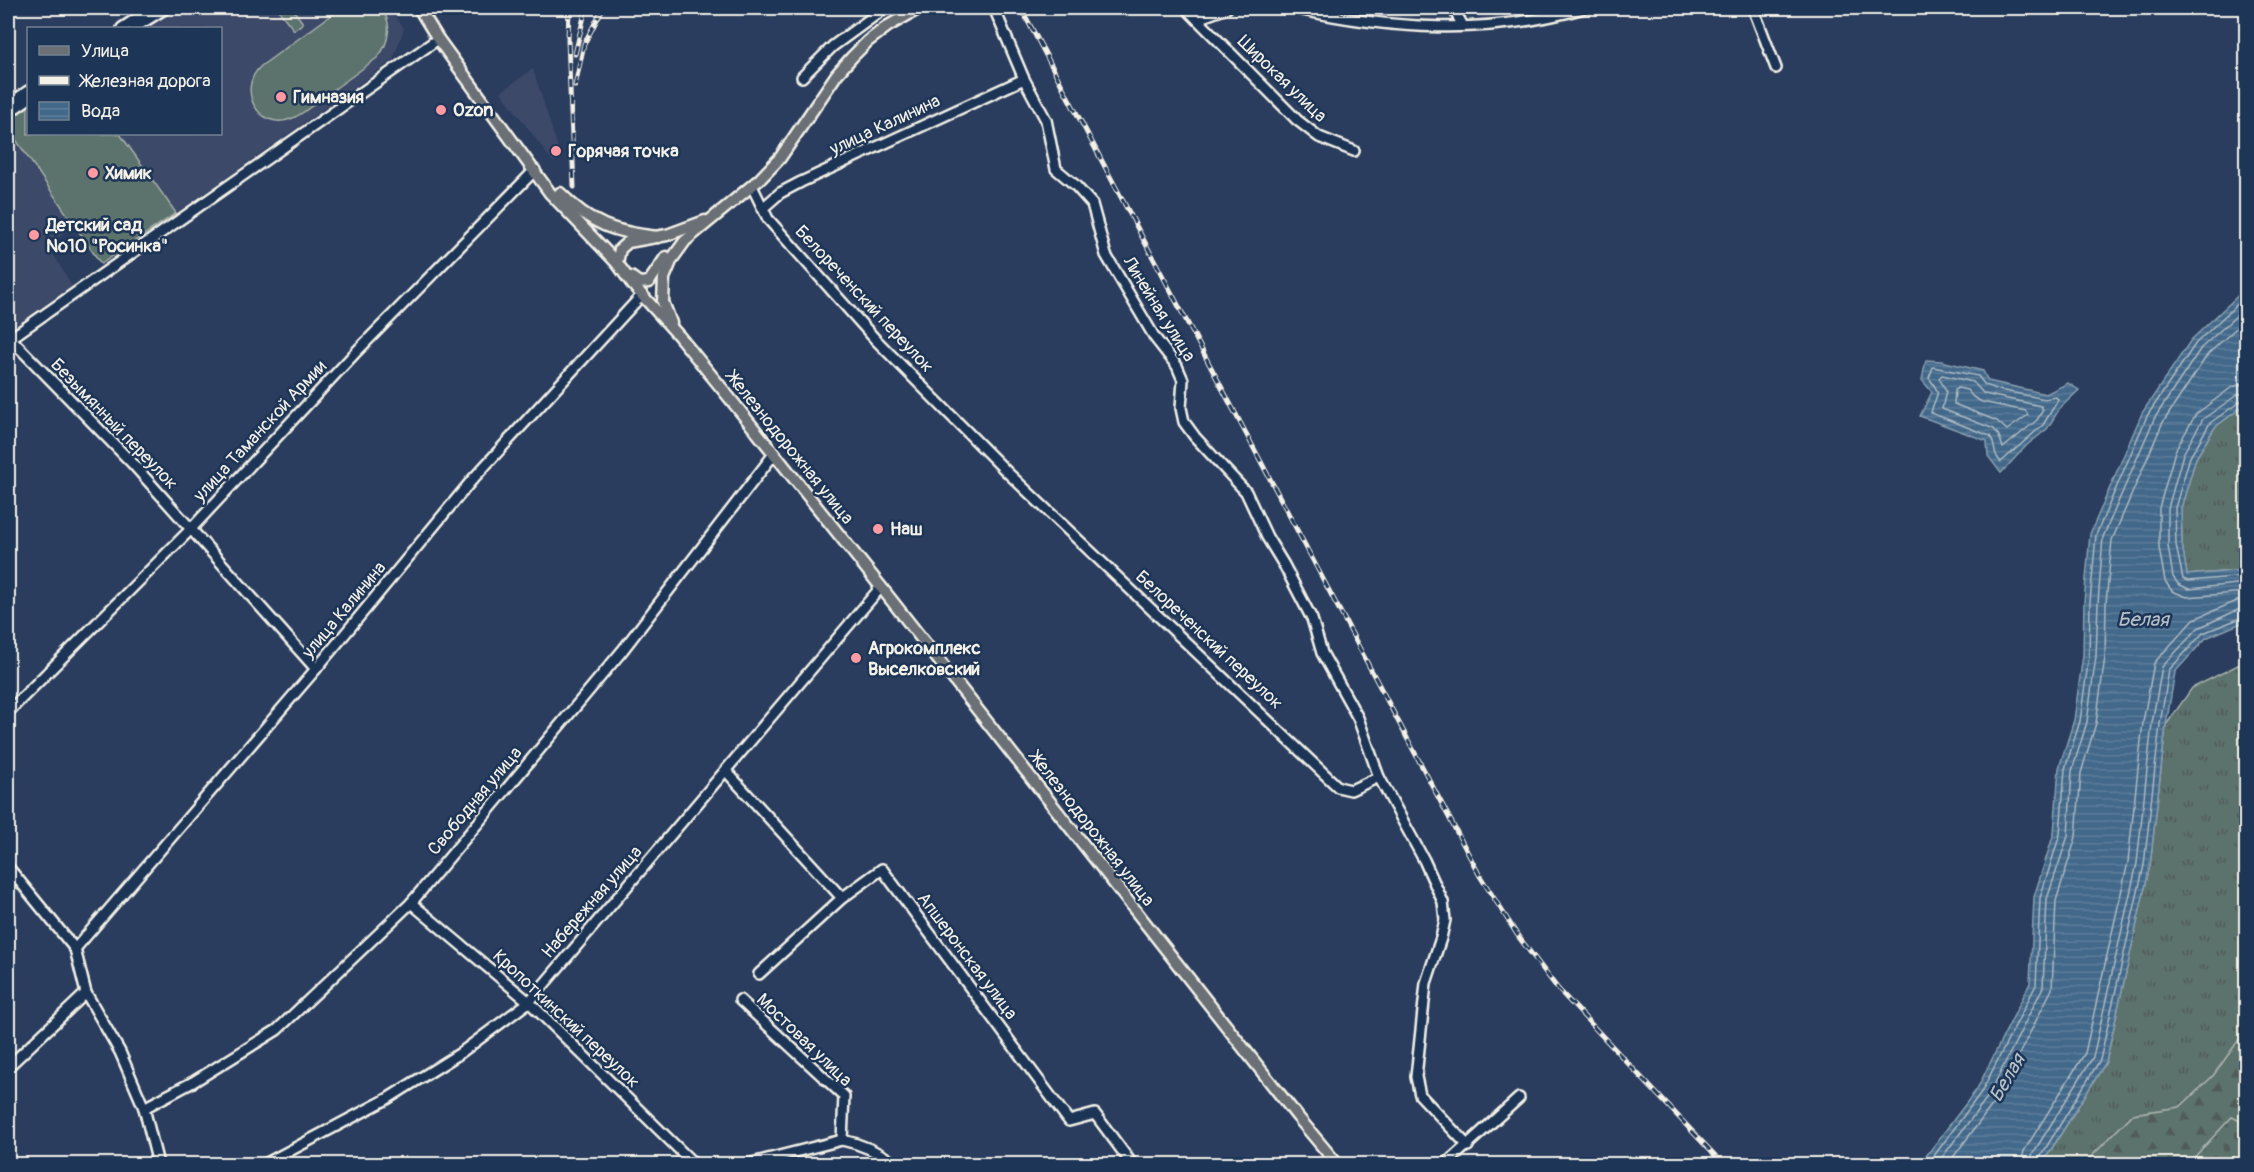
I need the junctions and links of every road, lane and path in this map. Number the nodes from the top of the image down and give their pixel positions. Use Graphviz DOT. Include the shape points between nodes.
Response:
graph roads {
  1 [pos="153,8"];
  2 [pos="166,8"];
  3 [pos="419,8"];
  4 [pos="885,8"];
  5 [pos="920,8"];
  6 [pos="994,8"];
  7 [pos="1186,8"];
  8 [pos="1227,8"];
  9 [pos="1293,8"];
  10 [pos="1453,8"];
  11 [pos="1584,8"];
  12 [pos="1753,8"];
  13 [pos="1555,12"];
  14 [pos="1197,19"];
  15 [pos="1463,26"];
  16 [pos="124,27"];
  17 [pos="137,27"];
  18 [pos="438,39"];
  19 [pos="1776,68"];
  20 [pos="802,77"];
  21 [pos="1024,79"];
  22 [pos="27,92"];
  23 [pos="27,100"];
  24 [pos="8,105"];
  25 [pos="8,113"];
  26 [pos="1354,151"];
  27 [pos="536,170"];
  28 [pos="752,186"];
  29 [pos="764,207"];
  30 [pos="711,219"];
  31 [pos="658,237"];
  32 [pos="685,241"];
  33 [pos="621,267"];
  34 [pos="642,295"];
  35 [pos="679,336"];
  36 [pos="8,338"];
  37 [pos="774,454"];
  38 [pos="191,529"];
  39 [pos="881,588"];
  40 [pos="316,669"];
  41 [pos="8,712"];
  42 [pos="726,771"];
  43 [pos="1380,777"];
  44 [pos="8,867"];
  45 [pos="842,898"];
  46 [pos="411,903"];
  47 [pos="75,949"];
  48 [pos="759,974"];
  49 [pos="86,993"];
  50 [pos="740,1000"];
  51 [pos="529,1002"];
  52 [pos="8,1067"];
  53 [pos="1520,1098"];
  54 [pos="144,1108"];
  55 [pos="842,1140"];
  56 [pos="1468,1146"];
  57 [pos="158,1164"];
  58 [pos="265,1164"];
  59 [pos="694,1164"];
  60 [pos="748,1164"];
  61 [pos="895,1164"];
  62 [pos="1132,1164"];
  63 [pos="1337,1164"];
  64 [pos="1446,1164"];
  1 -- 16 [label="street"];
  2 -- 17 [label="street"];
  3 -- 18 [label="main road, Железнодорожная улица"];
  4 -- 20 [label="street" via="833,46"];
  5 -- 28 [label="main road" via="888,26 852,57 780,158"];
  6 -- 21 [label="street, Линейная улица"];
  7 -- 14 [label="street, Широкая улица"];
  8 -- 14 [label="street"];
  9 -- 15 [label="street" via="1391,25"];
  10 -- 15 [label="street"];
  11 -- 13 [label="street"];
  12 -- 19 [label="street"];
  13 -- 15 [label="street" via="1510,24"];
  14 -- 26 [label="street, Широкая улица" via="1297,120 1319,137"];
  18 -- 27 [label="main road, Железнодорожная улица"];
  18 -- 36 [label="street"];
  21 -- 29 [label="street, улица Калинина" via="801,182"];
  21 -- 43 [label="street, Линейная улица" via="1046,120 1056,169 1092,204 1106,255 1184,380 1184,422 1246,492 1312,619 1322,653 1358,718"];
  22 -- 24 [label="street"];
  23 -- 25 [label="street"];
  27 -- 31 [label="main road" via="570,203 604,226 622,233"];
  27 -- 33 [label="main road, Железнодорожная улица" via="550,193"];
  27 -- 38 [label="street, улица Таманской Армии" via="357,351"];
  28 -- 29 [label="street, Белореченский переулок"];
  28 -- 30 [label="main road"];
  29 -- 43 [label="street, Белореченский переулок" via="768,219 875,339 999,464 1338,787 1351,790"];
  30 -- 31 [label="main road"];
  30 -- 32 [label="main road"];
  31 -- 33 [label="main road" via="628,242 620,249"];
  32 -- 33 [label="main road" via="669,254 649,282 639,283"];
  32 -- 35 [label="main road" via="669,264 663,287 665,309"];
  33 -- 34 [label="main road, Железнодорожная улица"];
  34 -- 35 [label="main road, Железнодорожная улица"];
  34 -- 40 [label="street, улица Калинина" via="472,480"];
  35 -- 37 [label="main road, Железнодорожная улица"];
  36 -- 38 [label="street, Безымянный переулок"];
  37 -- 39 [label="main road, Железнодорожная улица"];
  37 -- 46 [label="street, Свободная улица" via="622,651"];
  38 -- 40 [label="street, Безымянный переулок"];
  38 -- 41 [label="street, улица Таманской Армии"];
  39 -- 42 [label="street, Набережная улица"];
  39 -- 63 [label="main road, Железнодорожная улица"];
  40 -- 47 [label="street, улица Калинина"];
  42 -- 45 [label="street"];
  42 -- 51 [label="street, Набережная улица"];
  43 -- 56 [label="street" via="1443,902 1445,920 1426,983 1418,1046 1416,1077 1420,1095"];
  44 -- 47 [label="street"];
  45 -- 48 [label="street, Апшеронская улица"];
  45 -- 62 [label="street, Апшеронская улица" via="882,869 1069,1121 1095,1114"];
  46 -- 51 [label="street, Кропоткинский переулок"];
  46 -- 54 [label="street, Свободная улица" via="278,1030"];
  47 -- 49 [label="street"];
  49 -- 52 [label="street"];
  49 -- 54 [label="street" via="120,1052"];
  50 -- 55 [label="street, Мостовая улица" via="843,1096"];
  51 -- 58 [label="street, Набережная улица" via="459,1054 387,1099"];
  51 -- 59 [label="street, Кропоткинский переулок"];
  53 -- 56 [label="street"];
  54 -- 57 [label="street"];
  55 -- 60 [label="street"];
  55 -- 61 [label="street" via="883,1155"];
  56 -- 64 [label="street"];
}
